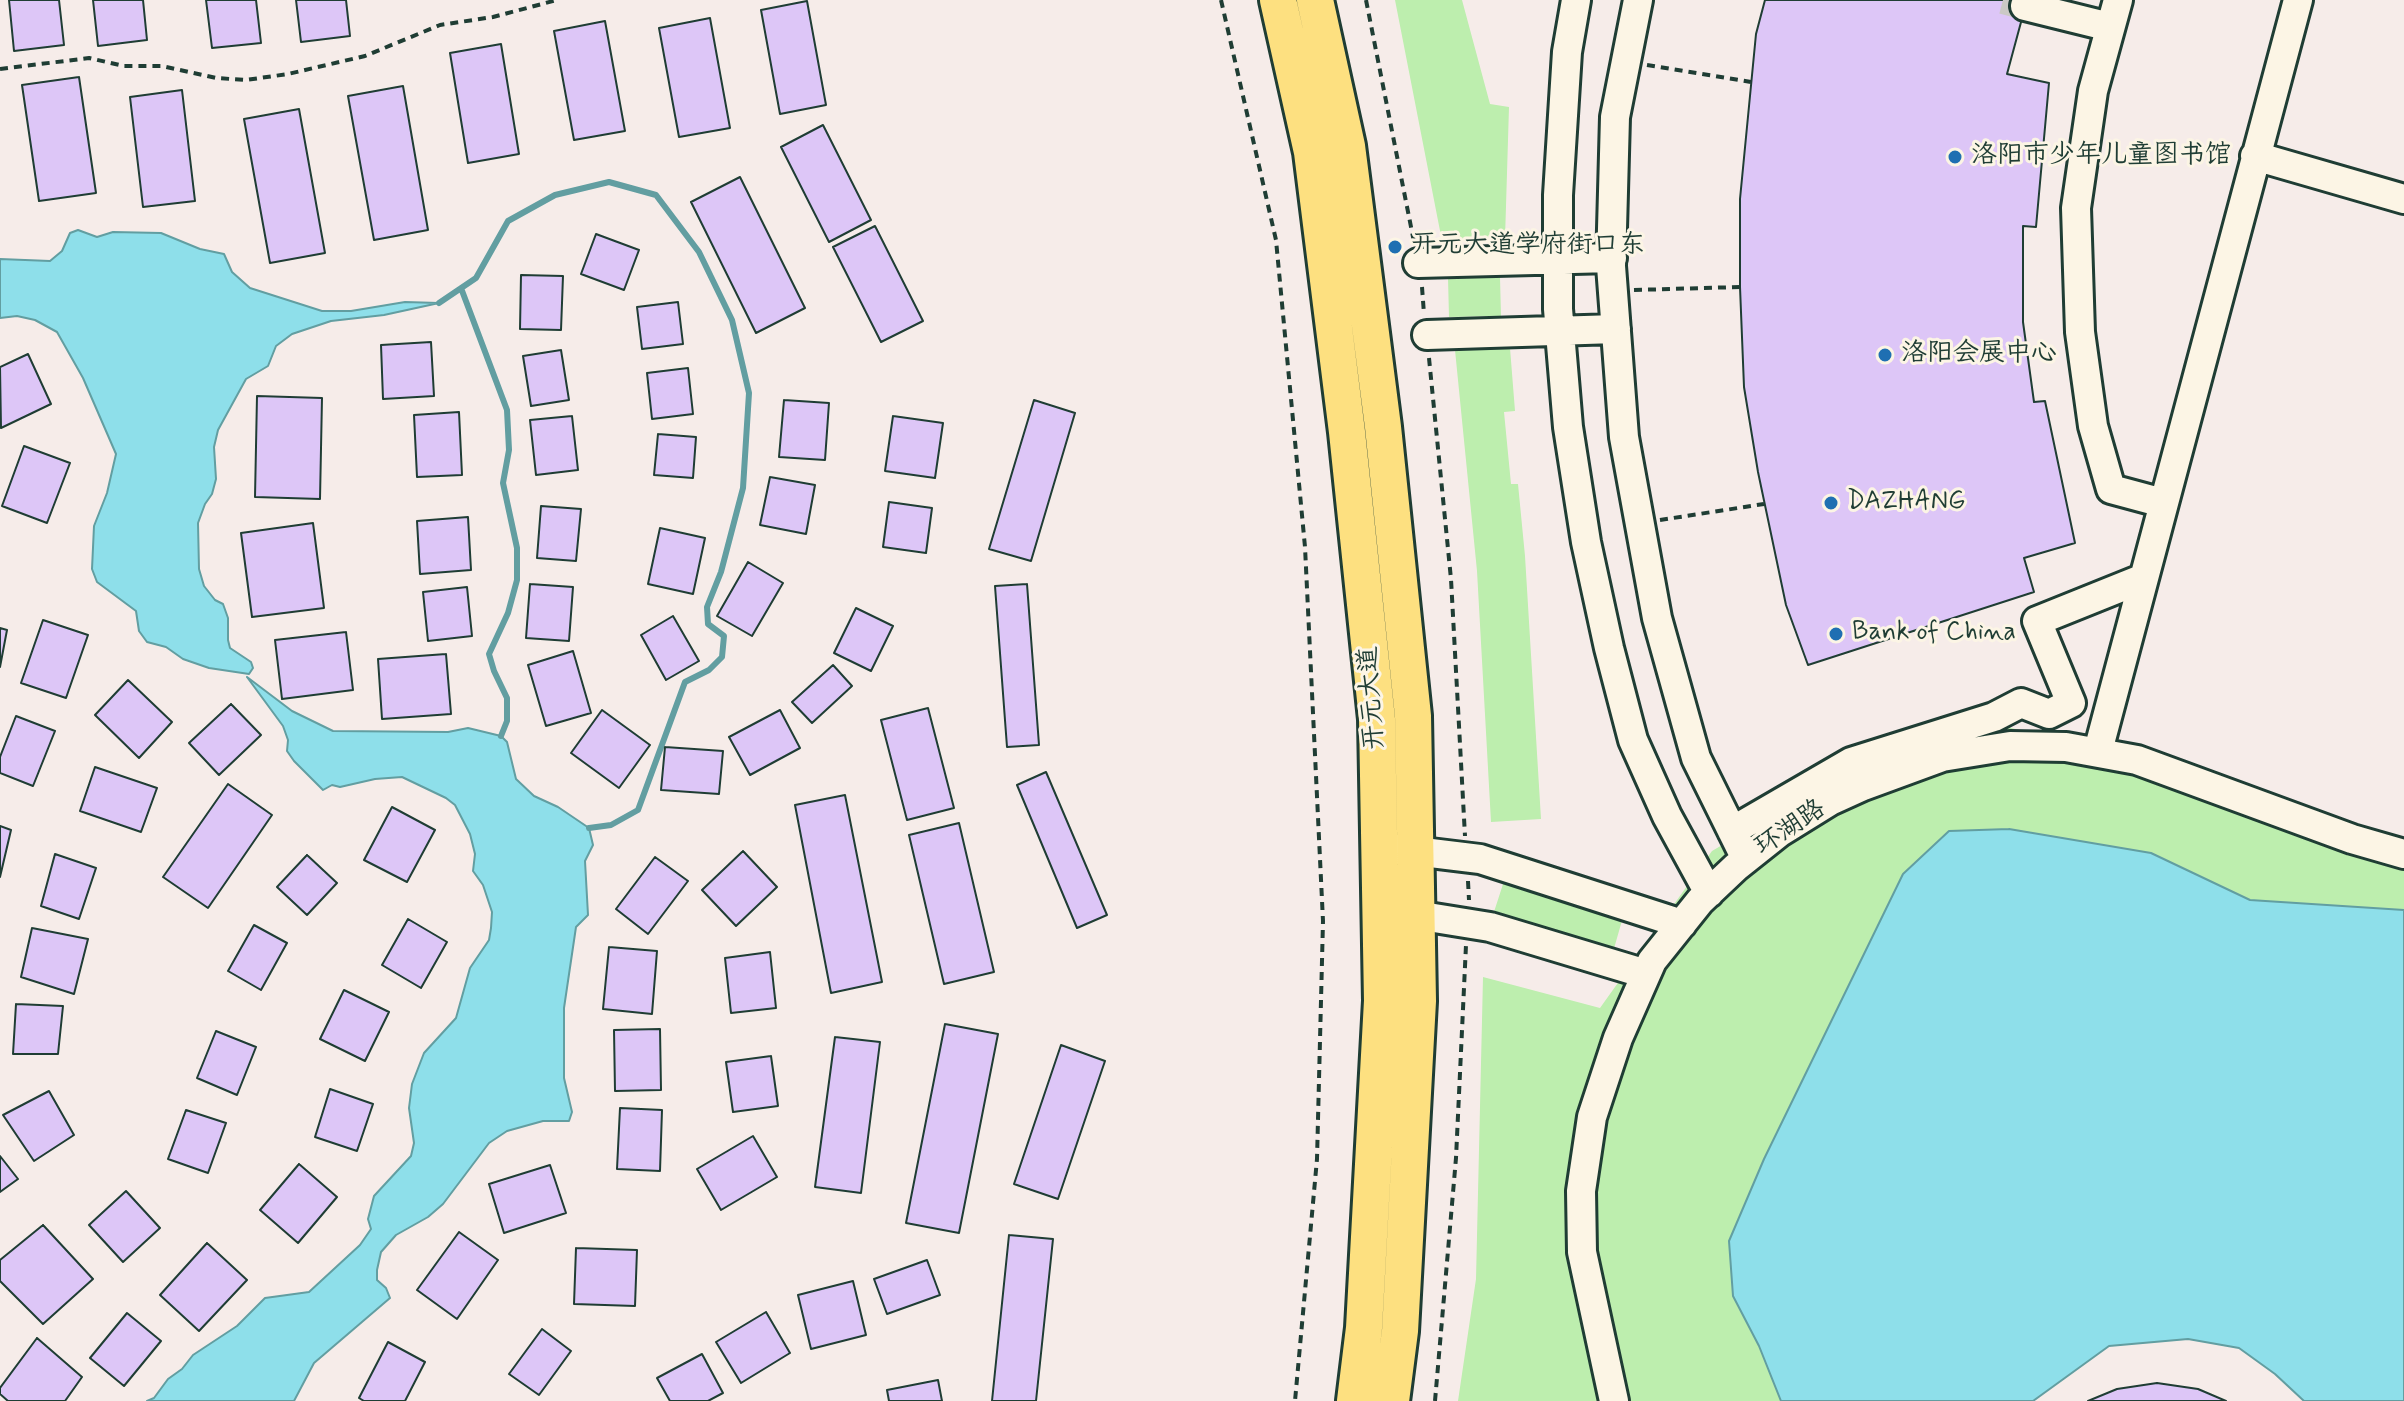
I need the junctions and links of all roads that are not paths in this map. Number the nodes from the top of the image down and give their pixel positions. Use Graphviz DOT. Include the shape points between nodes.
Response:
graph roads {
  1 [pos="1278,0"];
  2 [pos="1315,0"];
  3 [pos="1576,0"];
  4 [pos="1638,0"];
  5 [pos="2298,0"];
  6 [pos="2025,6"];
  7 [pos="2114,13"];
  8 [pos="2255,156"];
  9 [pos="2404,199"];
  10 [pos="1612,258"];
  11 [pos="1558,259"];
  12 [pos="1418,263"];
  13 [pos="1616,329"];
  14 [pos="1560,331"];
  15 [pos="1427,335"];
  16 [pos="2163,503"];
  17 [pos="2144,578"];
  18 [pos="2098,751"];
  19 [pos="1732,831"];
  20 [pos="1379,846"];
  21 [pos="1415,851"];
  22 [pos="2404,854"];
  23 [pos="1746,859"];
  24 [pos="1709,893"];
  25 [pos="1380,910"];
  26 [pos="1416,915"];
  27 [pos="1682,924"];
  28 [pos="1646,974"];
  29 [pos="1355,1401"];
  30 [pos="1391,1401"];
  31 [pos="1614,1401"];
  1 -- 20 [label="main road, 开元大道" via="1312,152 1347,432 1377,719"];
  2 -- 21 [label="main road, 开元大道" via="1347,146 1383,427 1413,716"];
  3 -- 11 [label="street" via="1563,108"];
  4 -- 10 [label="street" via="1615,117"];
  5 -- 8 [label="street"];
  6 -- 7 [label="street"];
  7 -- 16 [label="street" via="2093,91 2076,208 2080,332 2093,426 2111,489"];
  8 -- 9 [label="street"];
  8 -- 16 [label="street"];
  10 -- 11 [label="street"];
  10 -- 13 [label="street"];
  11 -- 12 [label="street"];
  11 -- 14 [label="street"];
  13 -- 14 [label="street"];
  13 -- 19 [label="street" via="1624,437 1657,618 1696,758"];
  14 -- 15 [label="street"];
  14 -- 24 [label="street" via="1586,542 1633,740"];
  16 -- 17 [label="street"];
  17 -- 18 [label="street"];
  17 -- 19 [label="street" via="2037,621 2071,703 2049,714 2021,703 1994,717 1851,762"];
  18 -- 22 [label="street, 环湖路"];
  18 -- 23 [label="street, 环湖路" via="2010,746 1942,757 1830,801"];
  19 -- 23 [label="street"];
  20 -- 21 [label="street"];
  20 -- 25 [label="main road, 开元大道"];
  21 -- 26 [label="main road, 开元大道"];
  21 -- 27 [label="street" via="1480,859"];
  23 -- 24 [label="street, 环湖路"];
  24 -- 27 [label="street, 环湖路"];
  25 -- 26 [label="street"];
  25 -- 29 [label="main road, 开元大道" via="1380,1032 1364,1328"];
  26 -- 28 [label="street" via="1490,927"];
  26 -- 30 [label="main road, 开元大道" via="1417,1033 1400,1331"];
  27 -- 28 [label="street, 环湖路"];
  28 -- 31 [label="street, 环湖路" via="1592,1117 1581,1191 1582,1252"];
}
